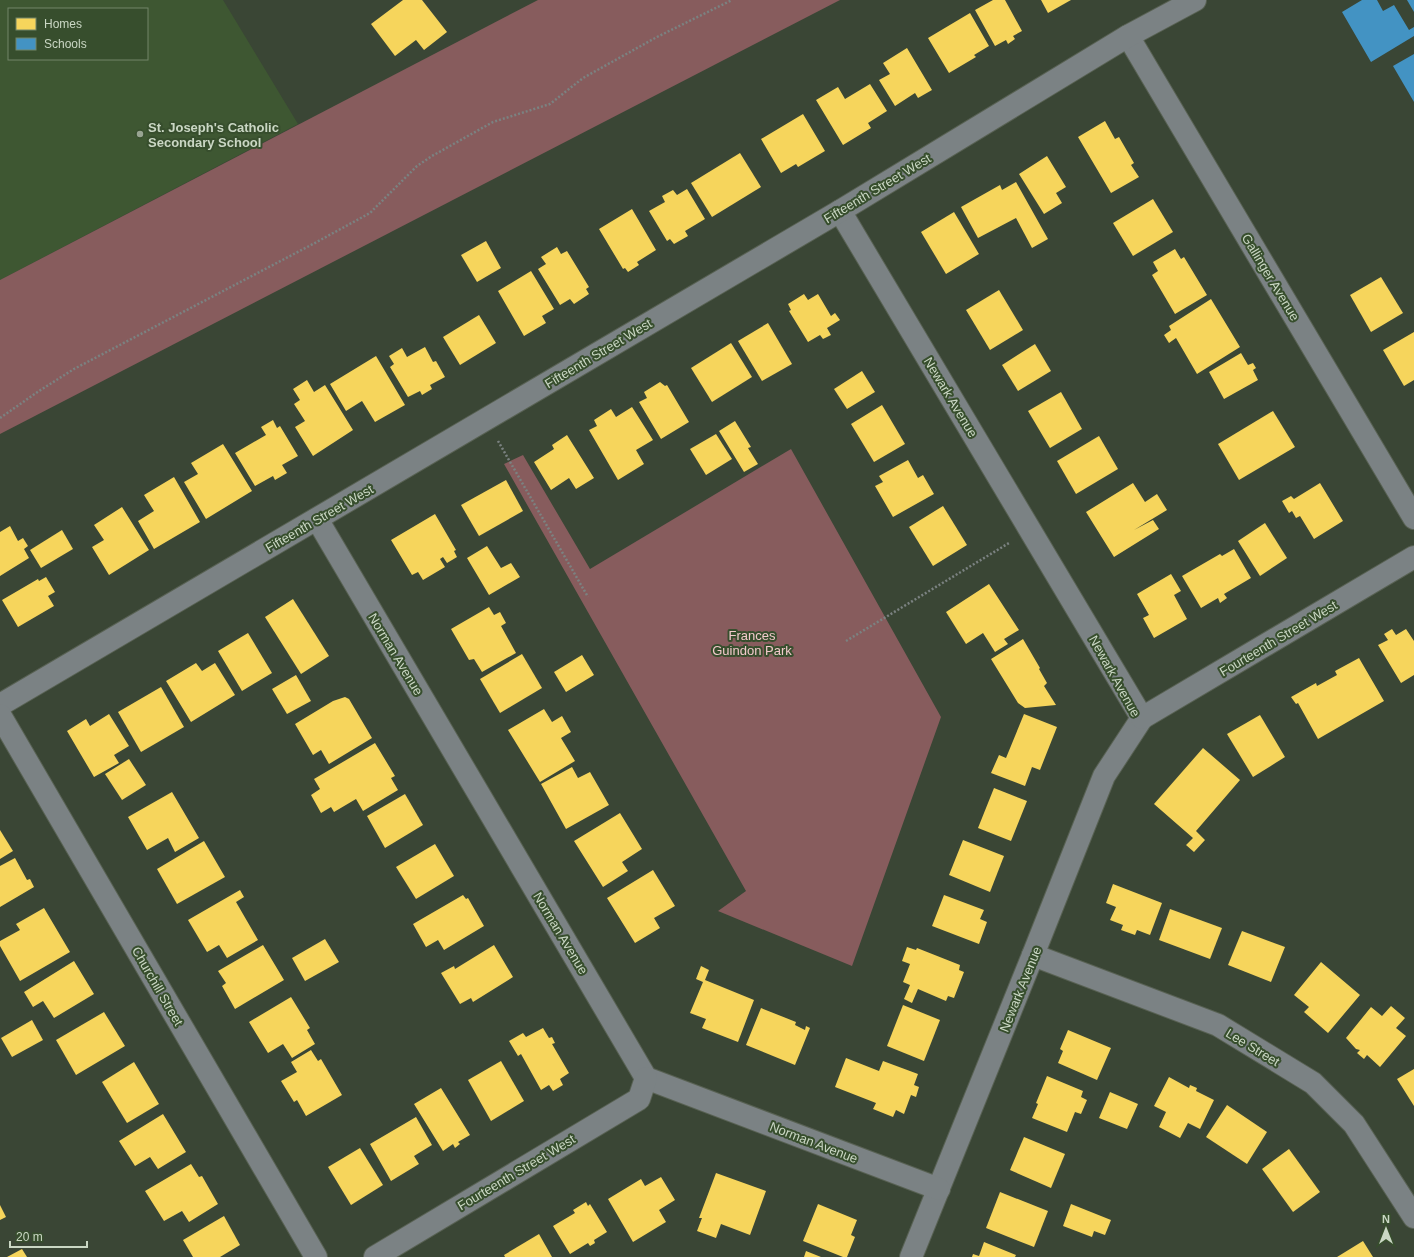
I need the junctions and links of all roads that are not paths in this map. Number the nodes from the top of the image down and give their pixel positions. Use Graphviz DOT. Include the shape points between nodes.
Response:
graph roads {
  1 [pos="1195,0"];
  2 [pos="1128,36"];
  3 [pos="840,211"];
  4 [pos="1414,518"];
  5 [pos="317,519"];
  6 [pos="1414,557"];
  7 [pos="0,705"];
  8 [pos="0,715"];
  9 [pos="1142,718"];
  10 [pos="1034,955"];
  11 [pos="646,1078"];
  12 [pos="939,1189"];
  13 [pos="1414,1217"];
  14 [pos="316,1257"];
  15 [pos="375,1257"];
  16 [pos="911,1257"];
  1 -- 2 [label="street, Fifteenth Street West"];
  2 -- 3 [label="street, Fifteenth Street West"];
  2 -- 4 [label="street, Gallinger Avenue"];
  3 -- 5 [label="street, Fifteenth Street West"];
  3 -- 9 [label="street, Newark Avenue"];
  5 -- 7 [label="street, Fifteenth Street West"];
  5 -- 11 [label="street, Norman Avenue"];
  6 -- 9 [label="street, Fourteenth Street West"];
  8 -- 14 [label="street, Churchill Street"];
  9 -- 10 [label="street, Newark Avenue" via="1104,776"];
  10 -- 12 [label="street, Newark Avenue"];
  10 -- 13 [label="street, Lee Street" via="1218,1025 1313,1083 1354,1124"];
  11 -- 12 [label="street, Norman Avenue"];
  11 -- 15 [label="street, Fourteenth Street West" via="639,1099"];
  12 -- 16 [label="street, Newark Avenue"];
}
